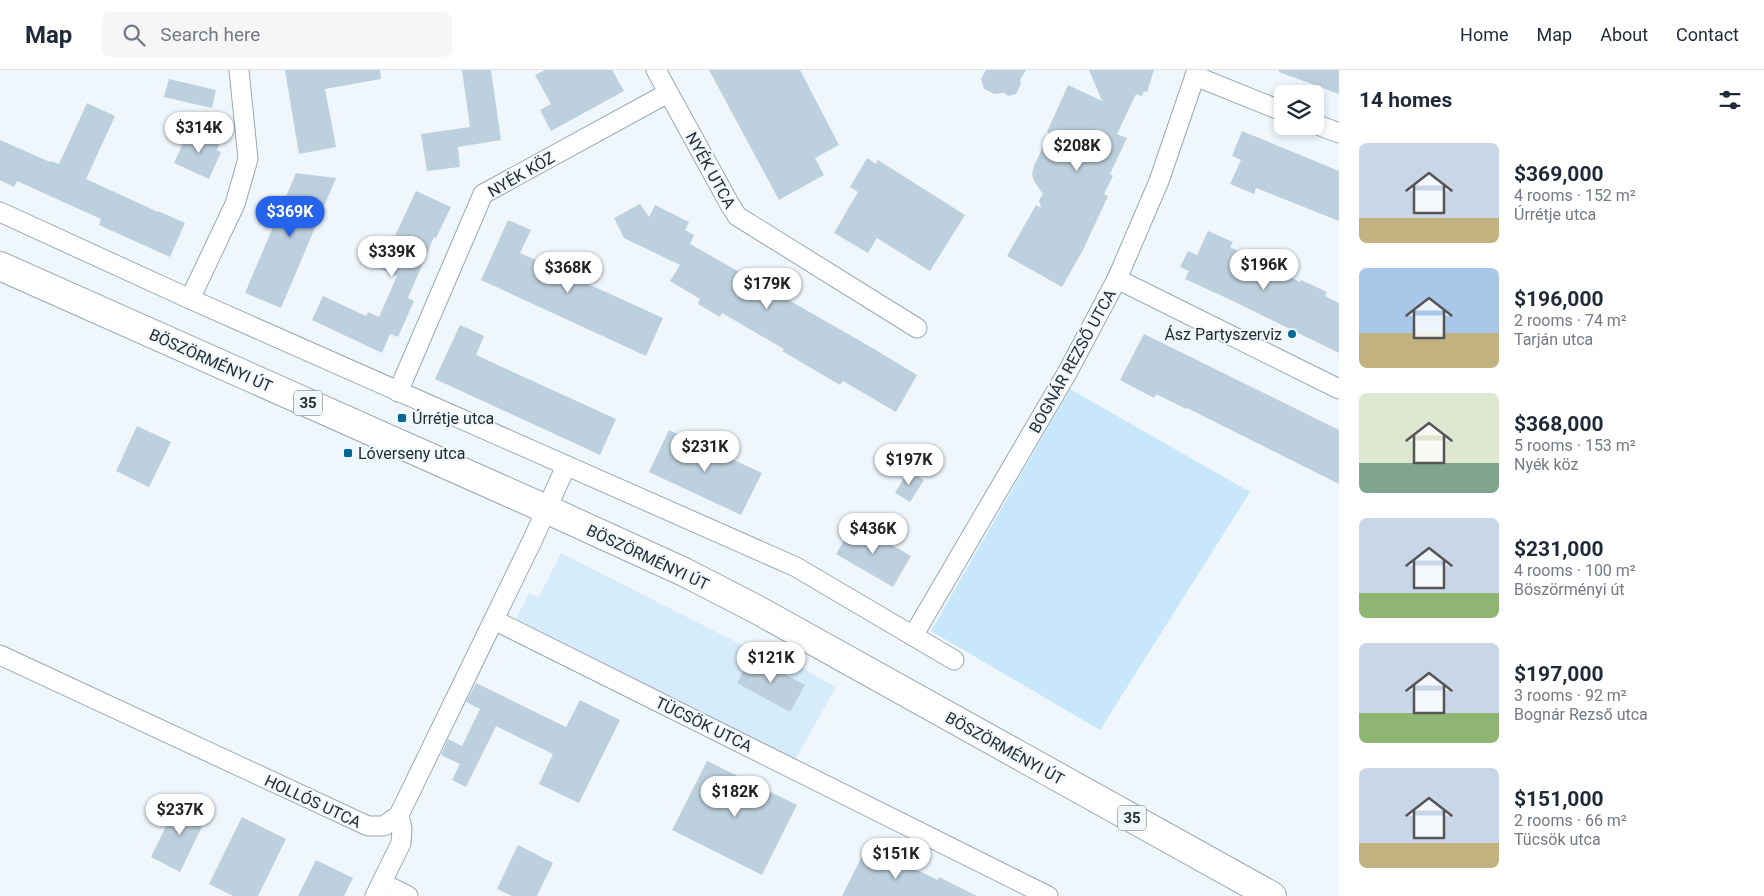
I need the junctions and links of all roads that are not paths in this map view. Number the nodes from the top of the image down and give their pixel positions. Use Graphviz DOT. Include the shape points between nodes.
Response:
graph roads {
  1 [pos="239,70"];
  2 [pos="656,70"];
  3 [pos="1196,73"];
  4 [pos="668,93"];
  5 [pos="1274,107"];
  6 [pos="1324,127"];
  7 [pos="1339,133"];
  8 [pos="0,212"];
  9 [pos="0,266"];
  10 [pos="1117,279"];
  11 [pos="190,299"];
  12 [pos="917,328"];
  13 [pos="1339,389"];
  14 [pos="398,392"];
  15 [pos="566,466"];
  16 [pos="546,508"];
  17 [pos="494,620"];
  18 [pos="913,636"];
  19 [pos="0,655"];
  20 [pos="954,660"];
  21 [pos="399,815"];
  22 [pos="1015,888"];
  23 [pos="378,890"];
  24 [pos="408,896"];
  25 [pos="1048,896"];
  26 [pos="1272,896"];
  1 -- 11 [label="street" via="248,159 235,204"];
  2 -- 4 [label="street, NYÉK UTCA"];
  3 -- 5 [label="street"];
  3 -- 10 [label="street, BOGNÁR REZSŐ UTCA" via="1159,181"];
  4 -- 12 [label="street, NYÉK UTCA" via="737,216"];
  4 -- 14 [label="street, NYÉK KÖZ" via="483,194"];
  6 -- 7 [label="street"];
  8 -- 11 [label="street"];
  9 -- 16 [label="main road, BÖSZÖRMÉNYI ÚT / 35"];
  10 -- 13 [label="street"];
  10 -- 18 [label="street, BOGNÁR REZSŐ UTCA" via="1067,373"];
  11 -- 14 [label="street"];
  14 -- 15 [label="street"];
  15 -- 16 [label="street"];
  15 -- 18 [label="street" via="796,567"];
  16 -- 17 [label="street"];
  16 -- 26 [label="main road, BÖSZÖRMÉNYI ÚT / 35" via="756,609"];
  17 -- 21 [label="street"];
  17 -- 22 [label="street, TÜCSÖK UTCA"];
  18 -- 20 [label="street"];
  19 -- 21 [label="street, HOLLÓS UTCA" via="368,826 384,826"];
  21 -- 23 [label="street" via="401,843"];
  22 -- 25 [label="street, TÜCSÖK UTCA"];
  23 -- 24 [label="street"];
}
